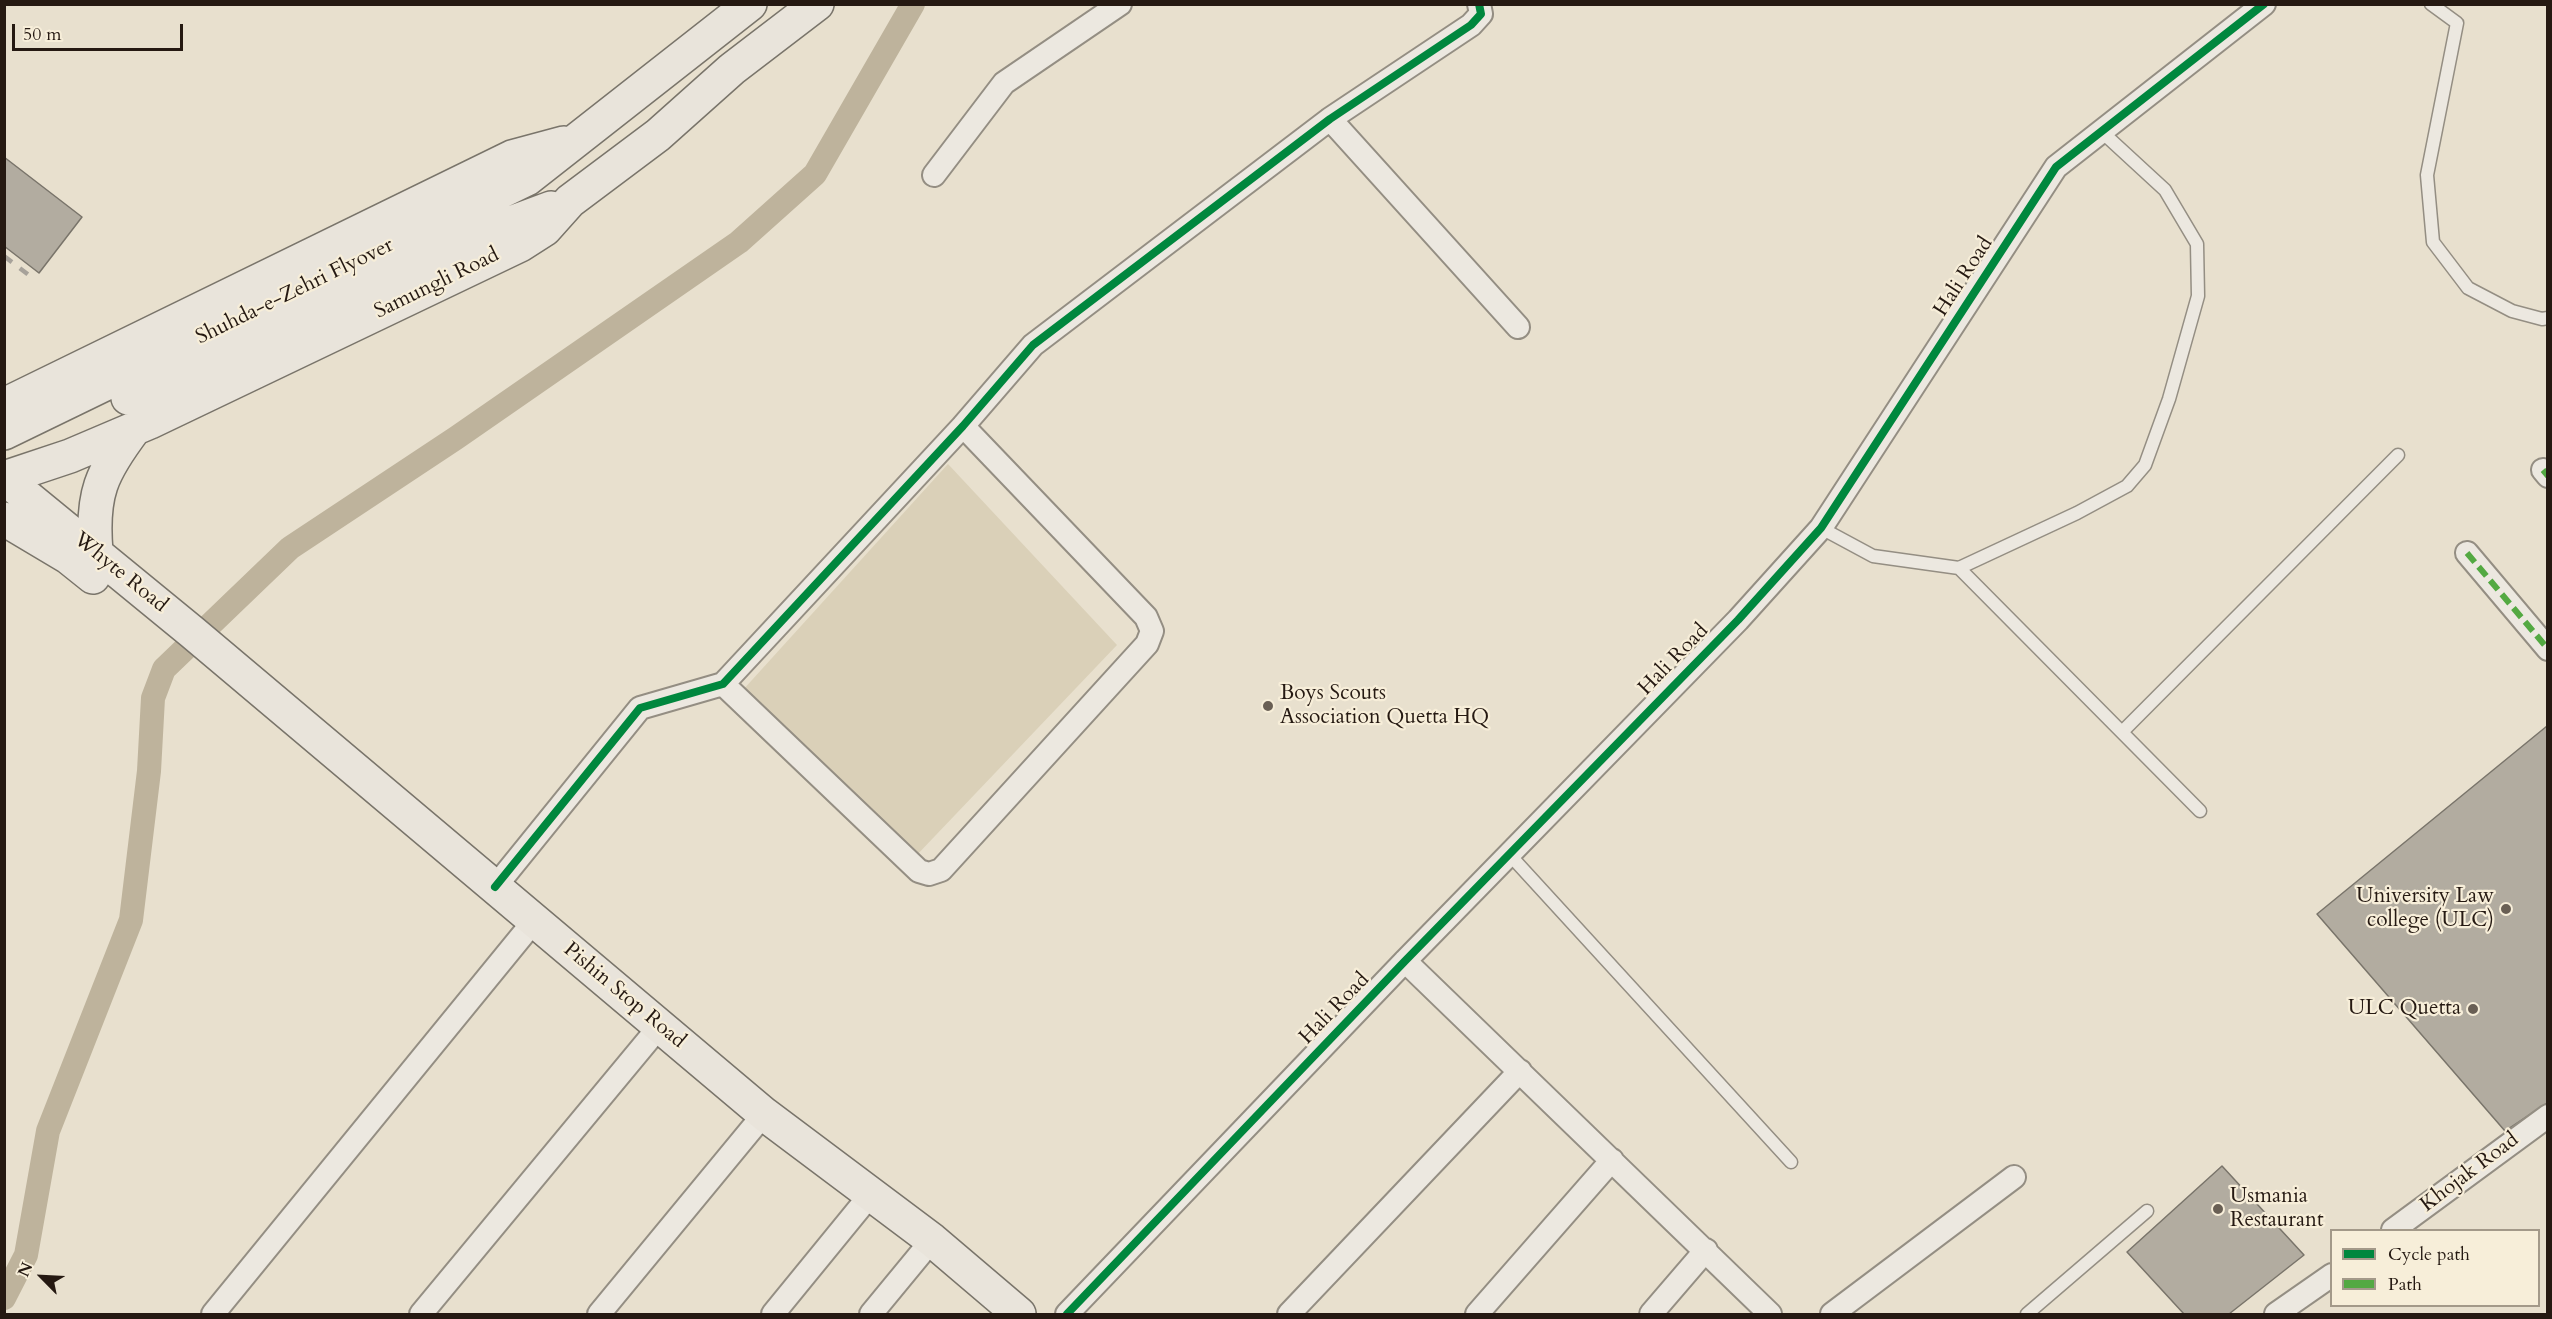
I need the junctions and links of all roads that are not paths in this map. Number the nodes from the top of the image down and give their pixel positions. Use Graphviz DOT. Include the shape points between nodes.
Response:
graph roads {
  1 [pos="750,4"];
  2 [pos="817,4"];
  3 [pos="1120,4"];
  4 [pos="1479,4"];
  5 [pos="2264,4"];
  6 [pos="2431,4"];
  7 [pos="1330,119"];
  8 [pos="2102,132"];
  9 [pos="577,139"];
  10 [pos="934,175"];
  11 [pos="570,201"];
  12 [pos="2547,318"];
  13 [pos="1518,327"];
  14 [pos="4,405"];
  15 [pos="136,426"];
  16 [pos="963,426"];
  17 [pos="4,433"];
  18 [pos="4,454"];
  19 [pos="2398,455"];
  20 [pos="4,478"];
  21 [pos="4,519"];
  22 [pos="1821,528"];
  23 [pos="96,552"];
  24 [pos="2467,553"];
  25 [pos="1959,568"];
  26 [pos="2547,649"];
  27 [pos="232,677"];
  28 [pos="723,684"];
  29 [pos="2122,732"];
  30 [pos="2200,811"];
  31 [pos="1509,854"];
  32 [pos="495,887"];
  33 [pos="528,928"];
  34 [pos="1405,961"];
  35 [pos="655,1032"];
  36 [pos="1520,1071"];
  37 [pos="2547,1116"];
  38 [pos="759,1120"];
  39 [pos="1612,1160"];
  40 [pos="1791,1162"];
  41 [pos="2014,1177"];
  42 [pos="866,1201"];
  43 [pos="2147,1211"];
  44 [pos="2394,1229"];
  45 [pos="926,1247"];
  46 [pos="1706,1250"];
  47 [pos="2330,1276"];
  48 [pos="213,1314"];
  49 [pos="421,1314"];
  50 [pos="599,1314"];
  51 [pos="773,1314"];
  52 [pos="871,1314"];
  53 [pos="987,1314"];
  54 [pos="1019,1314"];
  55 [pos="1067,1314"];
  56 [pos="1291,1314"];
  57 [pos="1477,1314"];
  58 [pos="1651,1314"];
  59 [pos="1770,1314"];
  60 [pos="1832,1314"];
  61 [pos="2027,1314"];
  62 [pos="2276,1314"];
  1 -- 9 [label="main road"];
  2 -- 11 [label="main road, Samungli Road" via="732,69 658,135"];
  3 -- 10 [label="street" via="1004,83"];
  4 -- 7 [label="street" via="1481,14 1471,25"];
  5 -- 8 [label="street, Hali Road"];
  6 -- 12 [label="lane" via="2457,22 2427,175 2433,242 2468,288 2512,311"];
  7 -- 13 [label="street"];
  7 -- 16 [label="street" via="1033,345"];
  8 -- 22 [label="street, Hali Road" via="2056,167"];
  8 -- 25 [label="lane" via="2165,190 2197,244 2198,296 2169,399 2145,465 2127,486"];
  9 -- 14 [label="main road" via="512,157"];
  9 -- 17 [label="main road, Shuhda-e-Zehri Flyover" via="527,179"];
  11 -- 15 [label="main road, Samungli Road" via="545,229 520,245"];
  11 -- 18 [label="main road, Shuhda-e-Zehri Flyover" via="500,227"];
  15 -- 20 [label="main road, Samungli Road" via="70,456"];
  15 -- 23 [label="main road" via="113,457 99,486 93,519"];
  16 -- 28 [label="street"];
  16 -- 28 [label="street" via="1146,617 1152,631 1147,644 941,870 929,874 919,871"];
  19 -- 29 [label="lane"];
  20 -- 23 [label="main road, Whyte Road"];
  21 -- 27 [label="main road, Whyte Road" via="68,557 147,620"];
  22 -- 25 [label="lane" via="1873,556"];
  22 -- 31 [label="street, Hali Road" via="1738,620"];
  23 -- 27 [label="main road, Whyte Road" via="192,632"];
  24 -- 26 [label="street"];
  25 -- 29 [label="lane"];
  27 -- 32 [label="main road, Pishin Stop Road"];
  27 -- 33 [label="main road, Pishin Stop Road"];
  28 -- 32 [label="street" via="640,708"];
  29 -- 30 [label="lane"];
  31 -- 34 [label="street, Hali Road"];
  31 -- 40 [label="lane"];
  32 -- 33 [label="main road, Pishin Stop Road"];
  33 -- 35 [label="main road, Pishin Stop Road"];
  33 -- 48 [label="street"];
  34 -- 36 [label="street"];
  34 -- 55 [label="street, Hali Road"];
  35 -- 38 [label="main road, Pishin Stop Road"];
  35 -- 49 [label="street"];
  36 -- 39 [label="street"];
  36 -- 56 [label="street"];
  37 -- 44 [label="street, Khojak Road"];
  38 -- 42 [label="main road, Pishin Stop Road"];
  38 -- 50 [label="street"];
  39 -- 46 [label="street"];
  39 -- 57 [label="street"];
  41 -- 60 [label="street"];
  42 -- 45 [label="main road, Pishin Stop Road"];
  42 -- 51 [label="street"];
  43 -- 61 [label="lane"];
  45 -- 52 [label="street"];
  45 -- 53 [label="main road, Pishin Stop Road"];
  45 -- 54 [label="main road, Pishin Stop Road"];
  46 -- 58 [label="street"];
  46 -- 59 [label="street"];
  47 -- 62 [label="street"];
}
